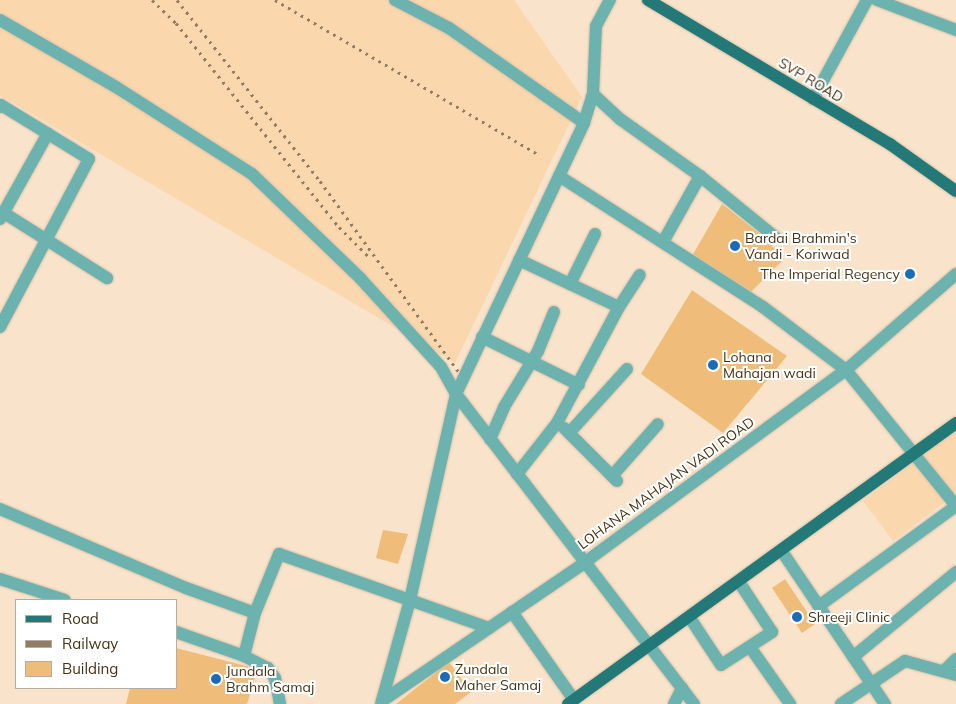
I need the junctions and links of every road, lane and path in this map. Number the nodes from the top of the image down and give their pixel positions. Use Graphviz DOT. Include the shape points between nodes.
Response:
graph roads {
  1 [pos="395,0"];
  2 [pos="610,0"];
  3 [pos="648,0"];
  4 [pos="867,0"];
  5 [pos="885,1"];
  6 [pos="0,20"];
  7 [pos="956,30"];
  8 [pos="593,94"];
  9 [pos="813,99"];
  10 [pos="0,107"];
  11 [pos="584,123"];
  12 [pos="48,133"];
  13 [pos="559,176"];
  14 [pos="700,176"];
  15 [pos="955,189"];
  16 [pos="2,216"];
  17 [pos="595,234"];
  18 [pos="775,237"];
  19 [pos="46,241"];
  20 [pos="663,242"];
  21 [pos="519,260"];
  22 [pos="956,274"];
  23 [pos="640,275"];
  24 [pos="107,278"];
  25 [pos="570,284"];
  26 [pos="619,307"];
  27 [pos="554,312"];
  28 [pos="0,327"];
  29 [pos="482,337"];
  30 [pos="530,361"];
  31 [pos="628,369"];
  32 [pos="846,370"];
  33 [pos="579,384"];
  34 [pos="456,394"];
  35 [pos="956,422"];
  36 [pos="557,423"];
  37 [pos="658,424"];
  38 [pos="570,432"];
  39 [pos="490,439"];
  40 [pos="914,453"];
  41 [pos="517,474"];
  42 [pos="0,509"];
  43 [pos="782,550"];
  44 [pos="584,563"];
  45 [pos="956,572"];
  46 [pos="0,579"];
  47 [pos="739,582"];
  48 [pos="62,599"];
  49 [pos="410,600"];
  50 [pos="819,606"];
  51 [pos="512,612"];
  52 [pos="255,613"];
  53 [pos="690,618"];
  54 [pos="489,628"];
  55 [pos="178,633"];
  56 [pos="651,646"];
  57 [pos="750,647"];
  58 [pos="244,656"];
  59 [pos="853,656"];
  60 [pos="956,660"];
  61 [pos="950,673"];
  62 [pos="870,682"];
  63 [pos="682,688"];
  64 [pos="381,702"];
  65 [pos="571,702"];
  66 [pos="280,704"];
  67 [pos="674,704"];
  68 [pos="694,704"];
  69 [pos="790,704"];
  70 [pos="841,704"];
  71 [pos="885,704"];
  1 -- 11 [label="street" via="449,28"];
  2 -- 8 [label="street" via="596,26"];
  3 -- 9 [label="main road, SVP ROAD"];
  4 -- 9 [label="street"];
  5 -- 7 [label="street"];
  6 -- 34 [label="street" via="116,87 252,174 360,278 441,367"];
  8 -- 11 [label="street"];
  8 -- 14 [label="street" via="620,119"];
  9 -- 15 [label="main road, SVP ROAD" via="890,144"];
  10 -- 12 [label="street"];
  11 -- 13 [label="street"];
  12 -- 16 [label="street"];
  12 -- 19 [label="street" via="89,159"];
  13 -- 20 [label="street"];
  13 -- 21 [label="street"];
  14 -- 18 [label="street"];
  14 -- 20 [label="street"];
  16 -- 19 [label="street"];
  17 -- 25 [label="street"];
  19 -- 24 [label="street"];
  19 -- 28 [label="street"];
  20 -- 32 [label="street" via="763,307"];
  21 -- 25 [label="street"];
  21 -- 29 [label="street"];
  22 -- 32 [label="street, LOHANA MAHAJAN VADI ROAD"];
  23 -- 26 [label="street"];
  25 -- 26 [label="street"];
  26 -- 33 [label="street"];
  27 -- 30 [label="street" via="538,351"];
  29 -- 30 [label="street"];
  29 -- 34 [label="street"];
  30 -- 33 [label="street"];
  30 -- 39 [label="street"];
  31 -- 38 [label="street"];
  32 -- 40 [label="street"];
  32 -- 44 [label="street, LOHANA MAHAJAN VADI ROAD"];
  33 -- 36 [label="street"];
  34 -- 39 [label="street"];
  34 -- 49 [label="street"];
  35 -- 40 [label="main road"];
  36 -- 38 [label="street"];
  36 -- 41 [label="street"];
  37 -- 38 [label="street" via="615,479"];
  39 -- 41 [label="street"];
  40 -- 43 [label="main road"];
  40 -- 50 [label="street" via="956,506"];
  41 -- 44 [label="street"];
  42 -- 52 [label="street" via="186,588"];
  43 -- 47 [label="main road"];
  43 -- 50 [label="street"];
  44 -- 51 [label="street, LOHANA MAHAJAN VADI ROAD"];
  44 -- 56 [label="street"];
  45 -- 59 [label="street"];
  46 -- 48 [label="street"];
  47 -- 53 [label="main road"];
  47 -- 57 [label="street" via="772,632"];
  49 -- 52 [label="street" via="278,554"];
  49 -- 54 [label="street"];
  49 -- 64 [label="street"];
  50 -- 59 [label="street"];
  51 -- 54 [label="street, LOHANA MAHAJAN VADI ROAD"];
  51 -- 65 [label="street"];
  52 -- 58 [label="street"];
  53 -- 56 [label="main road"];
  53 -- 57 [label="street" via="721,666"];
  54 -- 64 [label="street, LOHANA MAHAJAN VADI ROAD"];
  55 -- 58 [label="street"];
  56 -- 63 [label="street"];
  56 -- 65 [label="main road"];
  57 -- 69 [label="street"];
  58 -- 66 [label="street" via="268,668 275,678"];
  59 -- 62 [label="street"];
  60 -- 61 [label="street"];
  61 -- 62 [label="street" via="905,662"];
  62 -- 70 [label="street"];
  62 -- 71 [label="street"];
  63 -- 67 [label="street"];
  63 -- 68 [label="street"];
}
